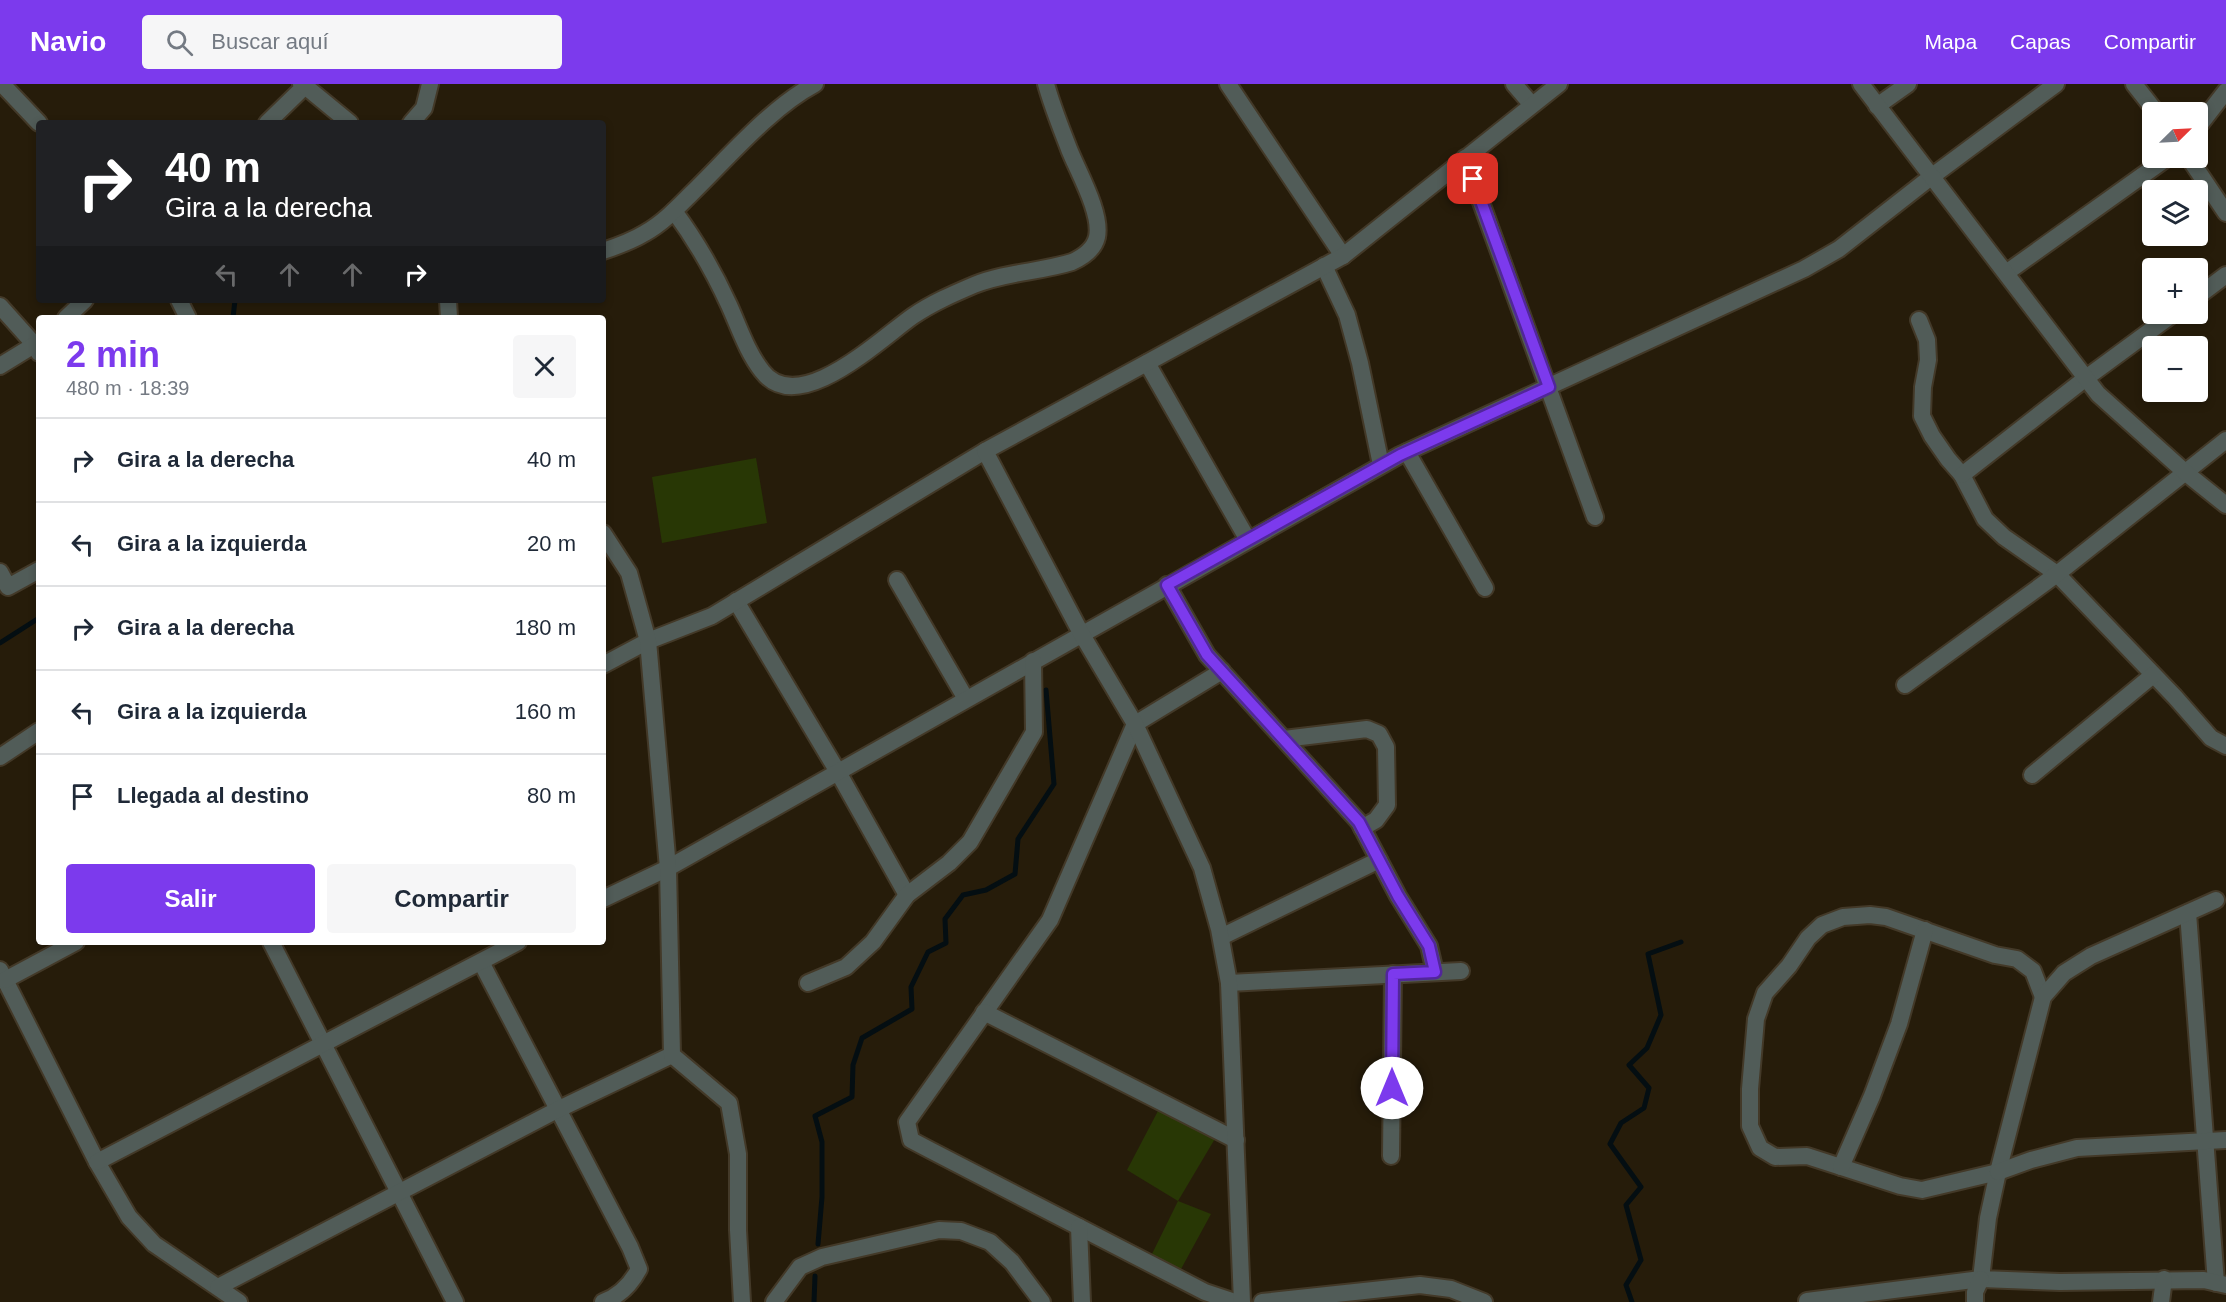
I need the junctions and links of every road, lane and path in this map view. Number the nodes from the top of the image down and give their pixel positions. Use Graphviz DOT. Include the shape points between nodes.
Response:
graph roads {
  1 [pos="2,84"];
  2 [pos="430,84"];
  3 [pos="815,84"];
  4 [pos="1046,84"];
  5 [pos="1228,84"];
  6 [pos="1514,84"];
  7 [pos="1559,84"];
  8 [pos="1861,84"];
  9 [pos="1908,84"];
  10 [pos="2056,84"];
  11 [pos="2134,84"];
  12 [pos="304,85"];
  13 [pos="2226,91"];
  14 [pos="2148,102"];
  15 [pos="1532,105"];
  16 [pos="1877,106"];
  17 [pos="2208,114"];
  18 [pos="36,120"];
  19 [pos="270,120"];
  20 [pos="346,120"];
  21 [pos="414,120"];
  22 [pos="1465,158"];
  23 [pos="2153,168"];
  24 [pos="2196,168"];
  25 [pos="1932,177"];
  26 [pos="674,211"];
  27 [pos="2226,213"];
  28 [pos="606,250"];
  29 [pos="1343,256"];
  30 [pos="1324,266"];
  31 [pos="2006,273"];
  32 [pos="2226,275"];
  33 [pos="2208,288"];
  34 [pos="82,303"];
  35 [pos="0,306"];
  36 [pos="69,315"];
  37 [pos="1919,320"];
  38 [pos="2159,324"];
  39 [pos="36,344"];
  40 [pos="36,347"];
  41 [pos="1147,363"];
  42 [pos="0,366"];
  43 [pos="2086,378"];
  44 [pos="1549,387"];
  45 [pos="2226,440"];
  46 [pos="985,451"];
  47 [pos="1407,452"];
  48 [pos="1381,465"];
  49 [pos="2186,473"];
  50 [pos="1962,475"];
  51 [pos="2226,505"];
  52 [pos="1595,517"];
  53 [pos="606,538"];
  54 [pos="1248,540"];
  55 [pos="0,572"];
  56 [pos="36,572"];
  57 [pos="2057,574"];
  58 [pos="897,580"];
  59 [pos="1167,585"];
  60 [pos="1485,588"];
  61 [pos="736,601"];
  62 [pos="1081,633"];
  63 [pos="648,642"];
  64 [pos="1033,661"];
  65 [pos="606,663"];
  66 [pos="1222,671"];
  67 [pos="2153,675"];
  68 [pos="1905,685"];
  69 [pos="966,699"];
  70 [pos="1135,724"];
  71 [pos="36,733"];
  72 [pos="1284,739"];
  73 [pos="2226,747"];
  74 [pos="0,757"];
  75 [pos="838,772"];
  76 [pos="2032,775"];
  77 [pos="1362,828"];
  78 [pos="1379,860"];
  79 [pos="668,868"];
  80 [pos="907,895"];
  81 [pos="606,898"];
  82 [pos="2216,900"];
  83 [pos="2188,914"];
  84 [pos="1925,930"];
  85 [pos="1221,938"];
  86 [pos="69,945"];
  87 [pos="273,945"];
  88 [pos="512,945"];
  89 [pos="481,962"];
  90 [pos="1461,971"];
  91 [pos="1435,972"];
  92 [pos="1393,974"];
  93 [pos="3,975"];
  94 [pos="808,982"];
  95 [pos="1229,982"];
  96 [pos="2043,997"];
  97 [pos="984,1012"];
  98 [pos="324,1044"];
  99 [pos="672,1055"];
  100 [pos="557,1110"];
  101 [pos="1236,1140"];
  102 [pos="2226,1140"];
  103 [pos="2205,1141"];
  104 [pos="1391,1156"];
  105 [pos="97,1162"];
  106 [pos="1841,1167"];
  107 [pos="1998,1172"];
  108 [pos="400,1193"];
  109 [pos="1079,1227"];
  110 [pos="1981,1278"];
  111 [pos="2164,1279"];
  112 [pos="2221,1284"];
  113 [pos="218,1287"];
  114 [pos="1807,1301"];
  115 [pos="239,1302"];
  116 [pos="455,1302"];
  117 [pos="603,1302"];
  118 [pos="742,1302"];
  119 [pos="774,1302"];
  120 [pos="1042,1302"];
  121 [pos="1082,1302"];
  122 [pos="1235,1302"];
  123 [pos="1242,1302"];
  124 [pos="1262,1302"];
  125 [pos="1484,1302"];
  126 [pos="1974,1302"];
  127 [pos="2161,1302"];
  1 -- 18 [label="street"];
  2 -- 21 [label="street" via="424,108"];
  3 -- 26 [label="street" via="770,117"];
  4 -- 26 [label="street" via="1094,213 1097,238 1091,250 1072,262 1000,276 944,298 817,382 783,386 762,371 700,246"];
  5 -- 29 [label="street"];
  6 -- 15 [label="street"];
  7 -- 15 [label="street"];
  8 -- 16 [label="street"];
  9 -- 16 [label="street"];
  10 -- 25 [label="street"];
  11 -- 14 [label="street"];
  12 -- 19 [label="street"];
  12 -- 20 [label="street"];
  13 -- 17 [label="street"];
  15 -- 22 [label="street"];
  16 -- 25 [label="street"];
  22 -- 29 [label="street"];
  22 -- 44 [label="street"];
  23 -- 31 [label="street"];
  24 -- 27 [label="street"];
  25 -- 31 [label="street"];
  25 -- 44 [label="street" via="1839,249 1804,269"];
  26 -- 28 [label="street" via="647,232"];
  29 -- 30 [label="street"];
  30 -- 41 [label="street"];
  30 -- 48 [label="street" via="1347,315"];
  31 -- 43 [label="street"];
  32 -- 33 [label="street"];
  34 -- 36 [label="street"];
  35 -- 39 [label="street"];
  37 -- 50 [label="street" via="1927,340 1928,360 1922,416"];
  38 -- 43 [label="street"];
  40 -- 42 [label="street"];
  41 -- 46 [label="street"];
  41 -- 54 [label="street"];
  43 -- 49 [label="street" via="2098,394"];
  43 -- 50 [label="street"];
  44 -- 47 [label="street"];
  44 -- 52 [label="street"];
  45 -- 49 [label="street"];
  46 -- 61 [label="street"];
  46 -- 62 [label="street"];
  47 -- 48 [label="street"];
  47 -- 60 [label="street"];
  48 -- 54 [label="street"];
  49 -- 51 [label="street"];
  49 -- 57 [label="street"];
  50 -- 57 [label="street" via="1985,519"];
  53 -- 63 [label="street" via="629,573"];
  54 -- 59 [label="street"];
  55 -- 56 [label="street" via="8,587"];
  57 -- 67 [label="street"];
  57 -- 68 [label="street"];
  58 -- 69 [label="street"];
  59 -- 62 [label="street"];
  59 -- 66 [label="street" via="1207,655"];
  61 -- 63 [label="street" via="712,616"];
  61 -- 75 [label="street"];
  62 -- 64 [label="street"];
  62 -- 70 [label="street"];
  63 -- 65 [label="street"];
  63 -- 79 [label="street"];
  64 -- 69 [label="street"];
  64 -- 80 [label="street" via="1034,732 970,842"];
  66 -- 70 [label="street"];
  66 -- 72 [label="street"];
  67 -- 73 [label="street" via="2211,738"];
  67 -- 76 [label="street"];
  69 -- 75 [label="street"];
  70 -- 85 [label="street" via="1202,868"];
  70 -- 97 [label="street" via="1050,920"];
  71 -- 74 [label="street"];
  72 -- 77 [label="street"];
  72 -- 77 [label="street" via="1367,729 1379,734 1386,747 1387,805 1376,820"];
  75 -- 79 [label="street"];
  75 -- 80 [label="street"];
  77 -- 78 [label="street"];
  78 -- 85 [label="street"];
  78 -- 91 [label="street" via="1429,946"];
  79 -- 81 [label="street"];
  79 -- 99 [label="street"];
  80 -- 94 [label="street" via="873,942 846,967"];
  82 -- 83 [label="street"];
  83 -- 96 [label="street" via="2091,956 2064,973"];
  83 -- 103 [label="street"];
  84 -- 96 [label="street" via="2017,959 2033,971"];
  84 -- 106 [label="street" via="1899,1024"];
  84 -- 106 [label="street" via="1870,915 1843,917 1822,925 1765,993 1756,1019 1750,1126 1760,1148 1774,1157 1807,1155"];
  85 -- 95 [label="street"];
  86 -- 93 [label="street"];
  87 -- 98 [label="street"];
  88 -- 89 [label="street"];
  89 -- 98 [label="street"];
  89 -- 100 [label="street"];
  90 -- 91 [label="street"];
  91 -- 92 [label="street"];
  92 -- 95 [label="street"];
  92 -- 104 [label="street"];
  93 -- 105 [label="street"];
  95 -- 101 [label="street"];
  96 -- 107 [label="street"];
  97 -- 101 [label="street"];
  97 -- 109 [label="street" via="907,1122 911,1140"];
  98 -- 105 [label="street"];
  98 -- 108 [label="street"];
  99 -- 100 [label="street"];
  99 -- 118 [label="street" via="729,1104 738,1154"];
  100 -- 108 [label="street"];
  100 -- 117 [label="street" via="639,1269 632,1283"];
  101 -- 123 [label="street"];
  102 -- 103 [label="street"];
  103 -- 107 [label="street" via="2077,1148"];
  103 -- 112 [label="street"];
  105 -- 113 [label="street" via="129,1217 154,1244"];
  106 -- 107 [label="street" via="1922,1190"];
  107 -- 110 [label="street"];
  108 -- 113 [label="street"];
  108 -- 116 [label="street"];
  109 -- 121 [label="street"];
  109 -- 122 [label="street" via="1205,1292"];
  110 -- 111 [label="street" via="2060,1282"];
  110 -- 114 [label="street"];
  110 -- 126 [label="street"];
  111 -- 112 [label="street"];
  111 -- 127 [label="street"];
  113 -- 115 [label="street"];
  119 -- 120 [label="street" via="800,1267 822,1257 939,1230 961,1231 990,1242 1012,1262"];
  124 -- 125 [label="street" via="1420,1285 1451,1289"];
}
